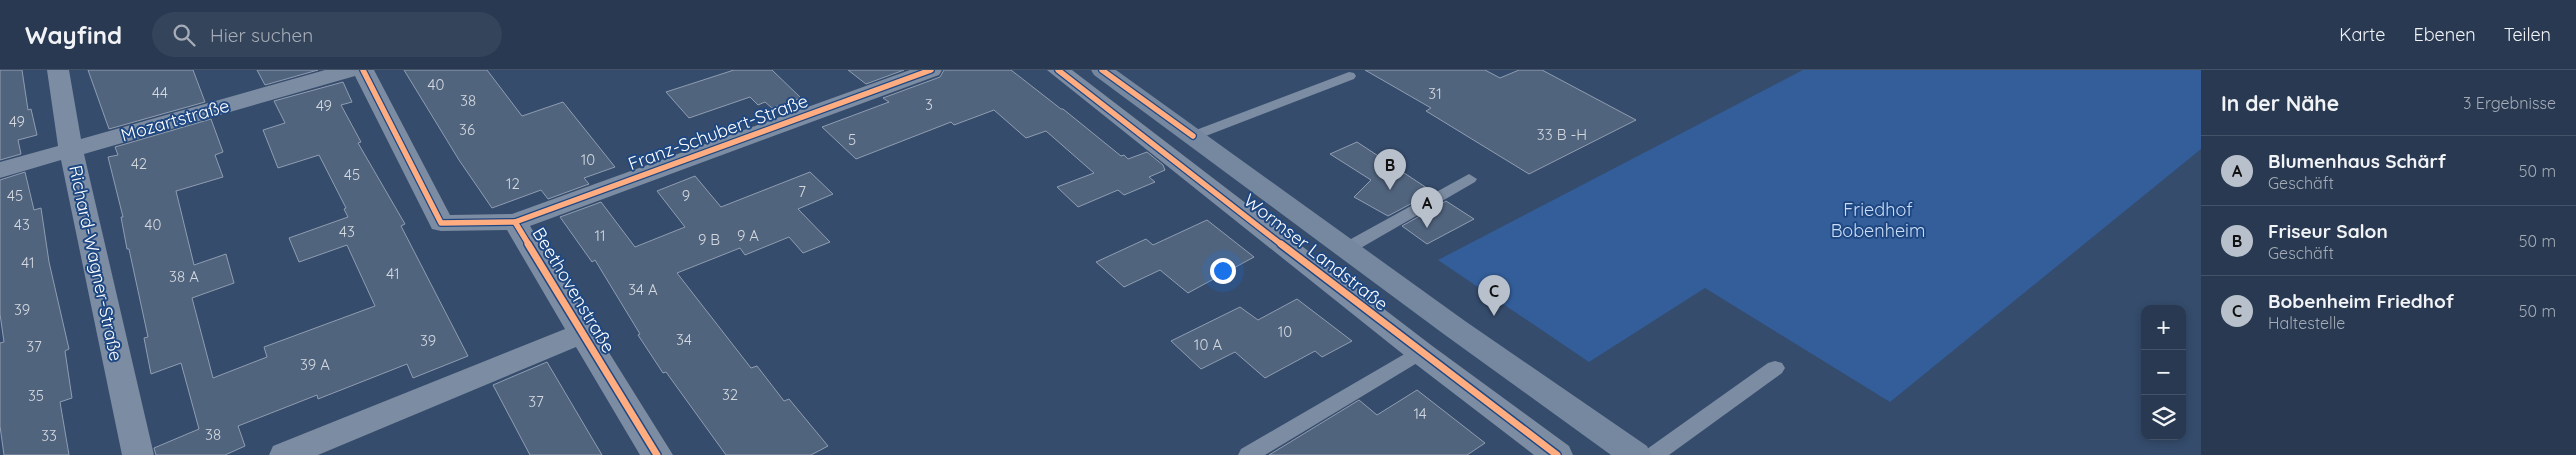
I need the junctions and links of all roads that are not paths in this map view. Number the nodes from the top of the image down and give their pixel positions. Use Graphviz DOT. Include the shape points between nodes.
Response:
graph roads {
  1 [pos="58,70"];
  2 [pos="350,70"];
  3 [pos="363,70"];
  4 [pos="931,70"];
  5 [pos="1058,70"];
  6 [pos="1102,70"];
  7 [pos="1349,76"];
  8 [pos="1193,136"];
  9 [pos="71,149"];
  10 [pos="0,170"];
  11 [pos="1469,179"];
  12 [pos="515,222"];
  13 [pos="1346,249"];
  14 [pos="583,333"];
  15 [pos="1420,352"];
  16 [pos="1775,368"];
  17 [pos="136,454"];
  18 [pos="285,455"];
  19 [pos="657,455"];
  20 [pos="1248,455"];
  21 [pos="1557,455"];
  22 [pos="1635,455"];
  23 [pos="1654,455"];
  1 -- 9 [label="street, Richard-Wagner-Straße"];
  2 -- 9 [label="street, Mozartstraße"];
  3 -- 12 [label="street, Beethovenstraße" via="442,223"];
  4 -- 12 [label="street, Franz-Schubert-Straße"];
  5 -- 15 [label="street, Wormser Landstraße"];
  6 -- 8 [label="main road, Wormser Landstraße"];
  7 -- 8 [label="lane"];
  8 -- 13 [label="main road, Wormser Landstraße"];
  9 -- 10 [label="street, Mozartstraße"];
  9 -- 17 [label="street, Richard-Wagner-Straße"];
  11 -- 13 [label="lane"];
  12 -- 14 [label="street, Beethovenstraße"];
  13 -- 22 [label="main road, Wormser Landstraße"];
  14 -- 18 [label="street, Beethovenstraße"];
  14 -- 19 [label="street, Beethovenstraße"];
  15 -- 20 [label="lane"];
  15 -- 21 [label="street, Wormser Landstraße"];
  16 -- 23 [label="lane"];
}
